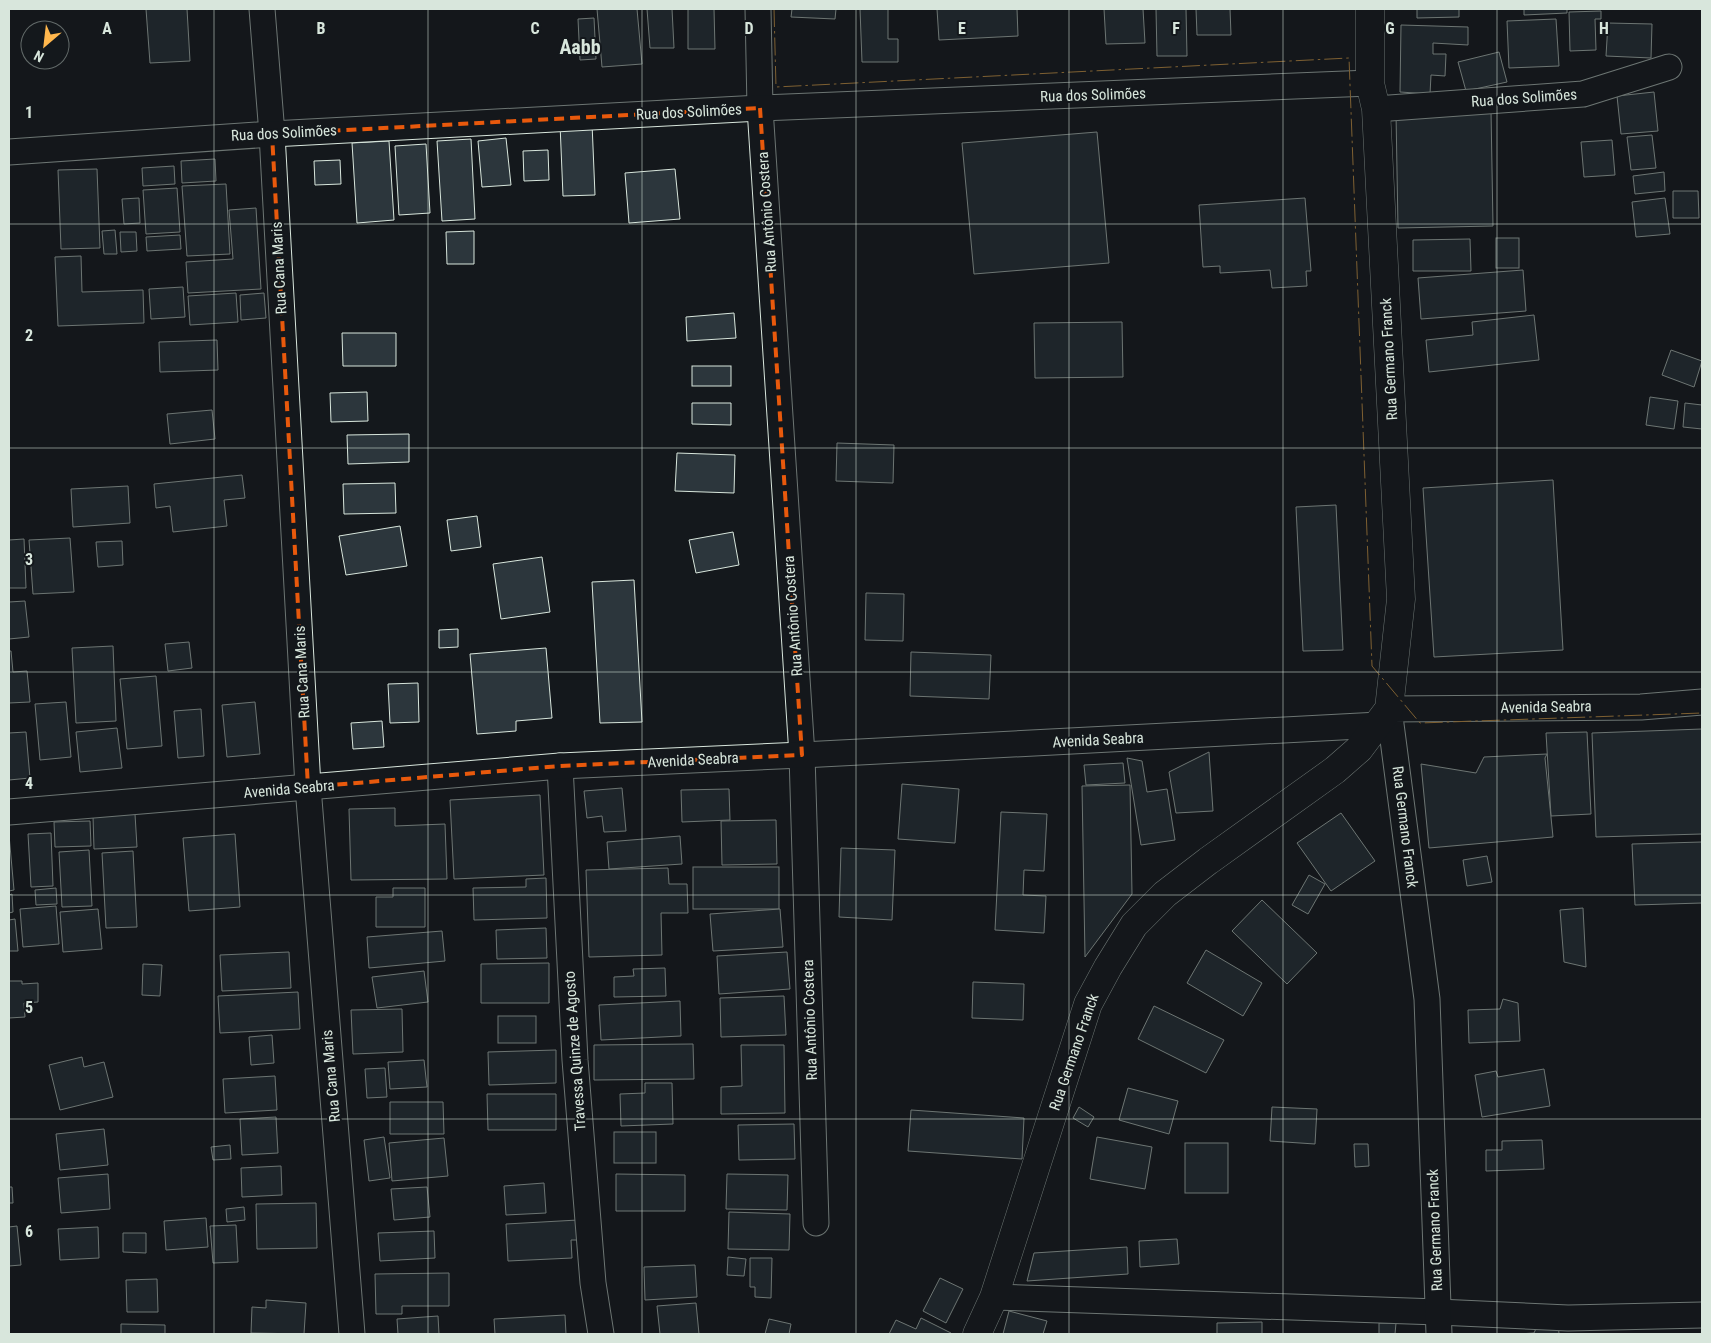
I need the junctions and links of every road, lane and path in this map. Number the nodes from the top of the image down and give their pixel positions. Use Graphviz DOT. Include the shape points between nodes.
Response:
graph roads {
  1 [pos="262,9"];
  2 [pos="758,9"];
  3 [pos="1370,9"];
  4 [pos="1669,67"];
  5 [pos="1370,83"];
  6 [pos="760,108"];
  7 [pos="1376,109"];
  8 [pos="272,134"];
  9 [pos="9,152"];
  10 [pos="1702,702"];
  11 [pos="1384,717"];
  12 [pos="802,756"];
  13 [pos="560,766"];
  14 [pos="308,787"];
  15 [pos="9,812"];
  16 [pos="816,1223"];
  17 [pos="994,1298"];
  18 [pos="1702,1316"];
  19 [pos="1439,1323"];
  20 [pos="352,1334"];
  21 [pos="601,1334"];
  22 [pos="977,1334"];
  1 -- 8 [label="street, Rua Cana Maris"];
  2 -- 6 [label="street, Rua Antônio Costera"];
  3 -- 5 [label="street, Rua Germano Franck"];
  4 -- 7 [label="street, Rua dos Solimões" via="1583,94"];
  5 -- 6 [label="street, Rua dos Solimões"];
  5 -- 7 [label="street, Rua Germano Franck"];
  6 -- 8 [label="street, Rua dos Solimões"];
  6 -- 12 [label="street, Rua Antônio Costera"];
  7 -- 11 [label="street, Rua Germano Franck" via="1401,599"];
  8 -- 9 [label="street, Rua dos Solimões"];
  8 -- 14 [label="street, Rua Cana Maris"];
  10 -- 11 [label="street, Avenida Seabra"];
  11 -- 12 [label="street, Avenida Seabra"];
  11 -- 17 [label="street, Rua Germano Franck" via="1359,750 1335,770 1165,894 1134,925 1088,1004"];
  11 -- 19 [label="street, Rua Germano Franck" via="1427,999"];
  12 -- 13 [label="street, Avenida Seabra"];
  12 -- 16 [label="street, Rua Antônio Costera"];
  13 -- 14 [label="street, Avenida Seabra"];
  13 -- 21 [label="street, Travessa Quinze de Agosto" via="575,1060 593,1283"];
  14 -- 15 [label="street, Avenida Seabra"];
  14 -- 20 [label="street, Rua Cana Maris"];
  17 -- 19 [label="street"];
  17 -- 22 [label="street, Rua Germano Franck"];
  18 -- 19 [label="street"];
}
